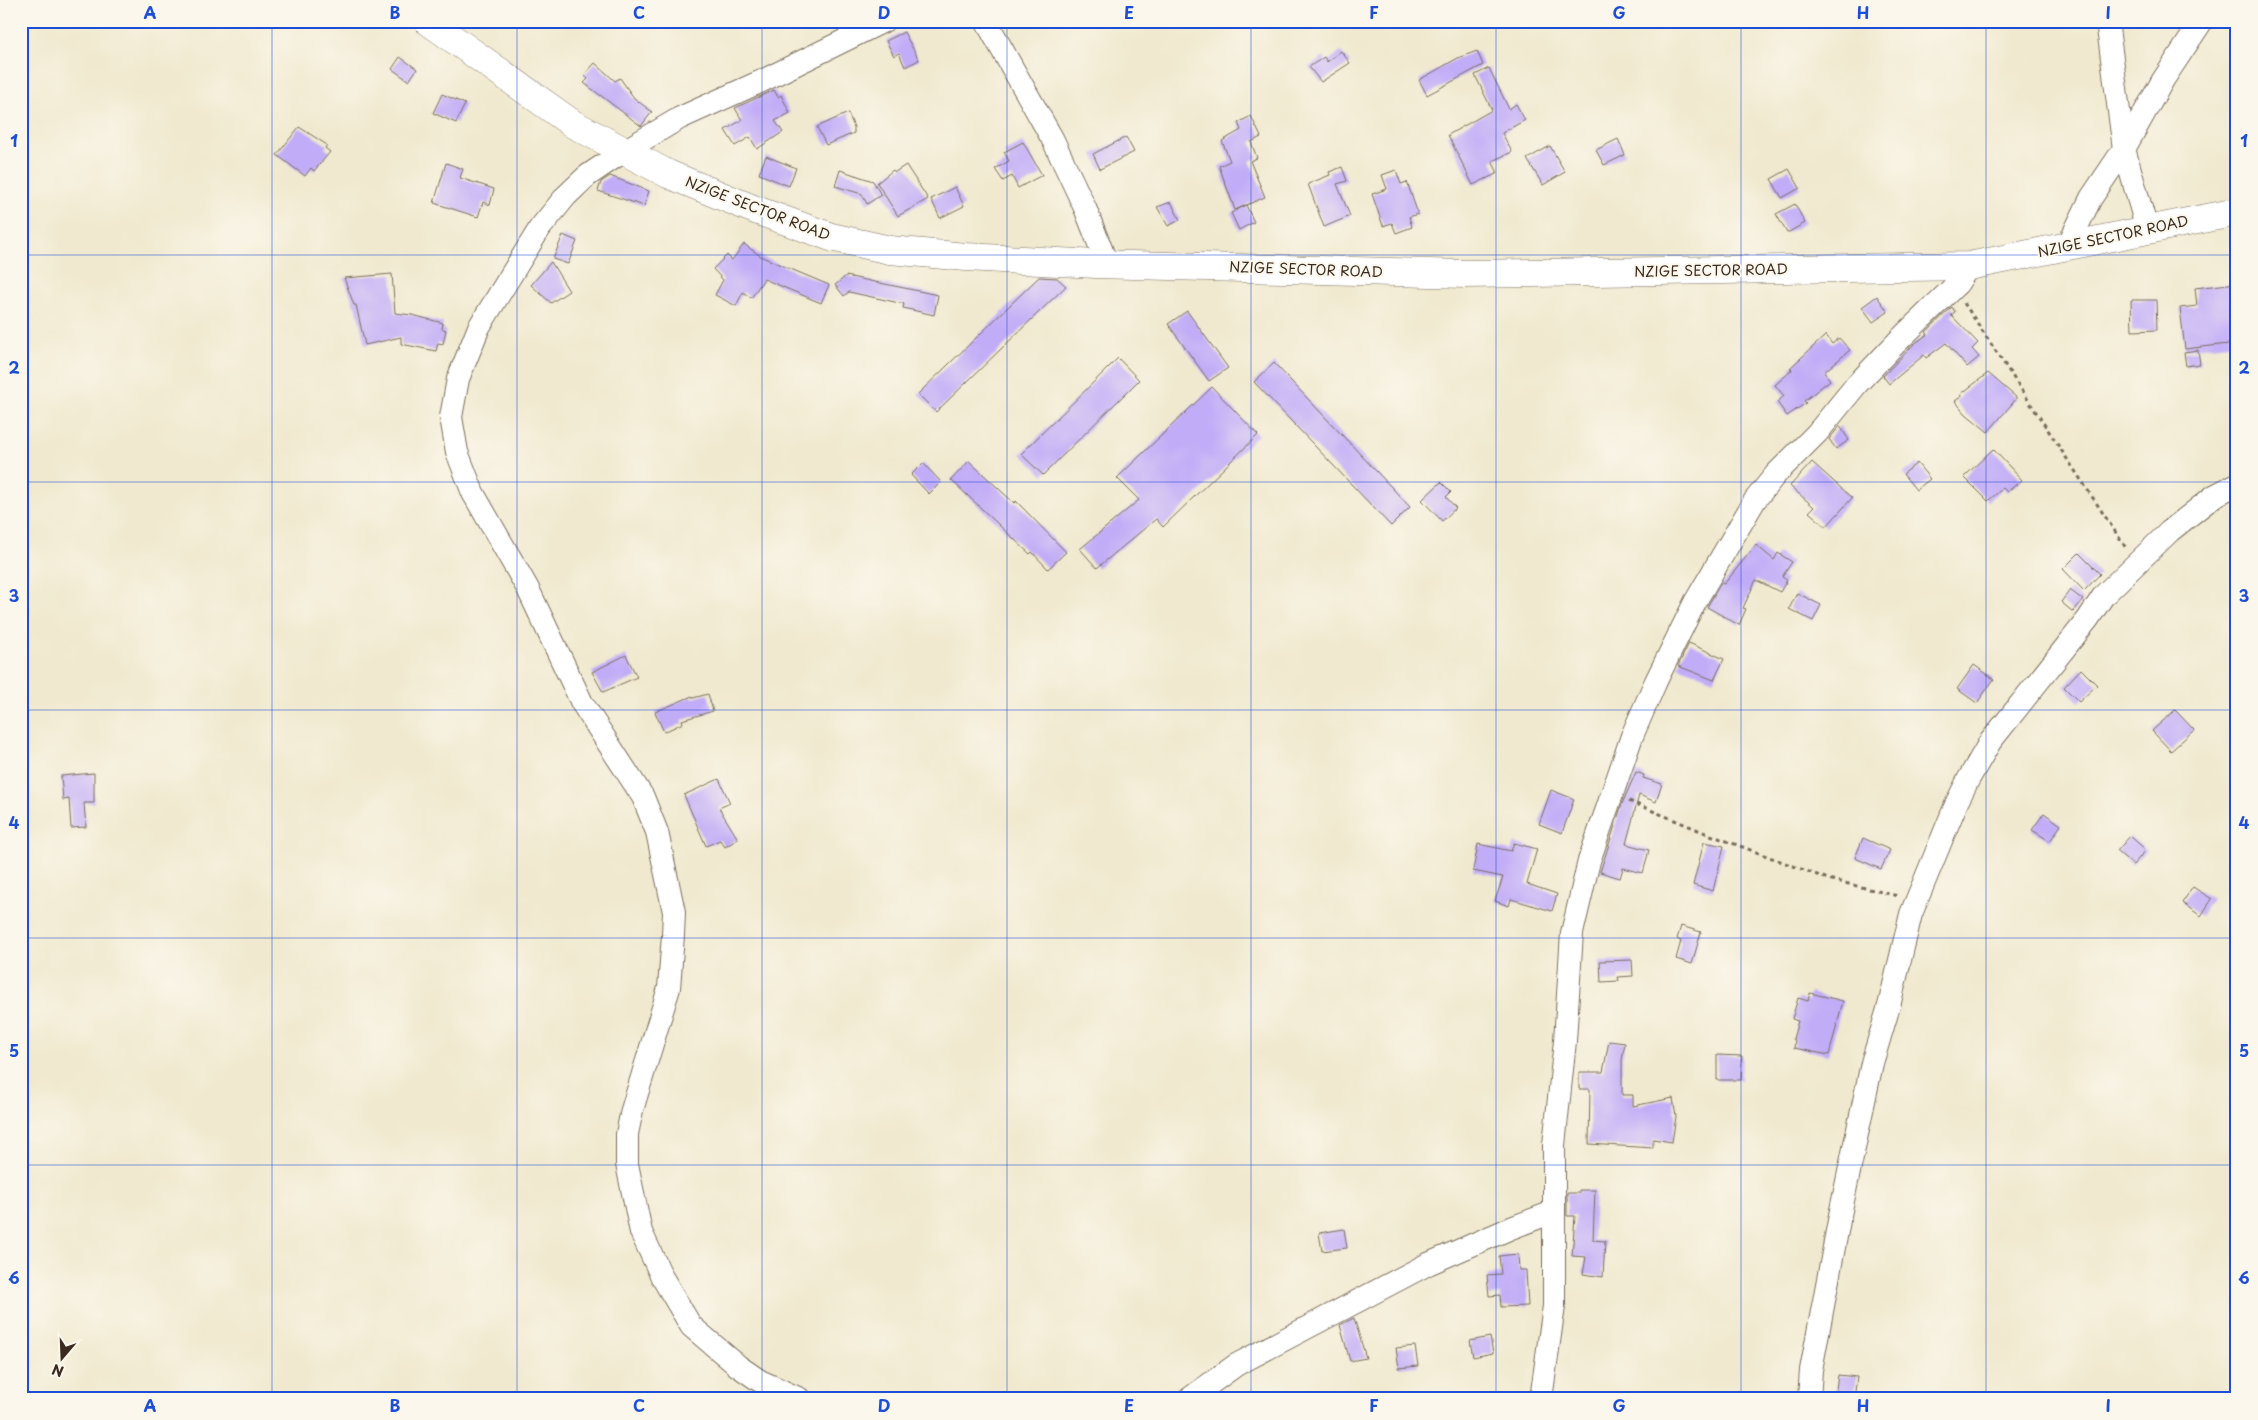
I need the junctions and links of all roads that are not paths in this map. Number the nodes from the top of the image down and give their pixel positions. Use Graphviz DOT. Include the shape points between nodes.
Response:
graph roads {
  1 [pos="428,21"];
  2 [pos="884,21"];
  3 [pos="986,21"];
  4 [pos="2108,21"];
  5 [pos="2202,21"];
  6 [pos="2124,149"];
  7 [pos="624,150"];
  8 [pos="2237,212"];
  9 [pos="2147,229"];
  10 [pos="2068,245"];
  11 [pos="1107,264"];
  12 [pos="1961,277"];
  13 [pos="2237,484"];
  14 [pos="1553,1212"];
  15 [pos="800,1399"];
  16 [pos="1189,1399"];
  17 [pos="1541,1399"];
  18 [pos="1809,1399"];
  1 -- 7 [label="main road, NZIGE SECTOR ROAD" via="573,124"];
  2 -- 7 [label="street" via="680,118"];
  3 -- 11 [label="street" via="1053,140"];
  4 -- 6 [label="street"];
  5 -- 6 [label="street"];
  6 -- 9 [label="street"];
  6 -- 10 [label="street" via="2091,198"];
  7 -- 11 [label="main road, NZIGE SECTOR ROAD" via="677,177 753,209 831,237 890,250"];
  7 -- 15 [label="street" via="587,176 566,196 540,228 504,286 480,327 458,379 451,417 453,433 473,494 528,589 582,703 644,797 657,832 674,912 674,935 669,988 627,1134 627,1164 641,1232 662,1277 692,1326 760,1381"];
  8 -- 9 [label="main road, NZIGE SECTOR ROAD"];
  9 -- 10 [label="main road, NZIGE SECTOR ROAD"];
  10 -- 12 [label="main road, NZIGE SECTOR ROAD"];
  11 -- 12 [label="main road, NZIGE SECTOR ROAD" via="1466,274"];
  12 -- 14 [label="street" via="1873,366 1755,500 1695,602 1632,736 1589,861 1572,933 1554,1145"];
  13 -- 18 [label="street" via="2214,496 2170,531 2104,595 2088,620 1990,742 1957,802 1911,914 1872,1063 1840,1210 1811,1370"];
  14 -- 16 [label="street" via="1428,1264 1236,1365"];
  14 -- 17 [label="street" via="1554,1306"];
}
